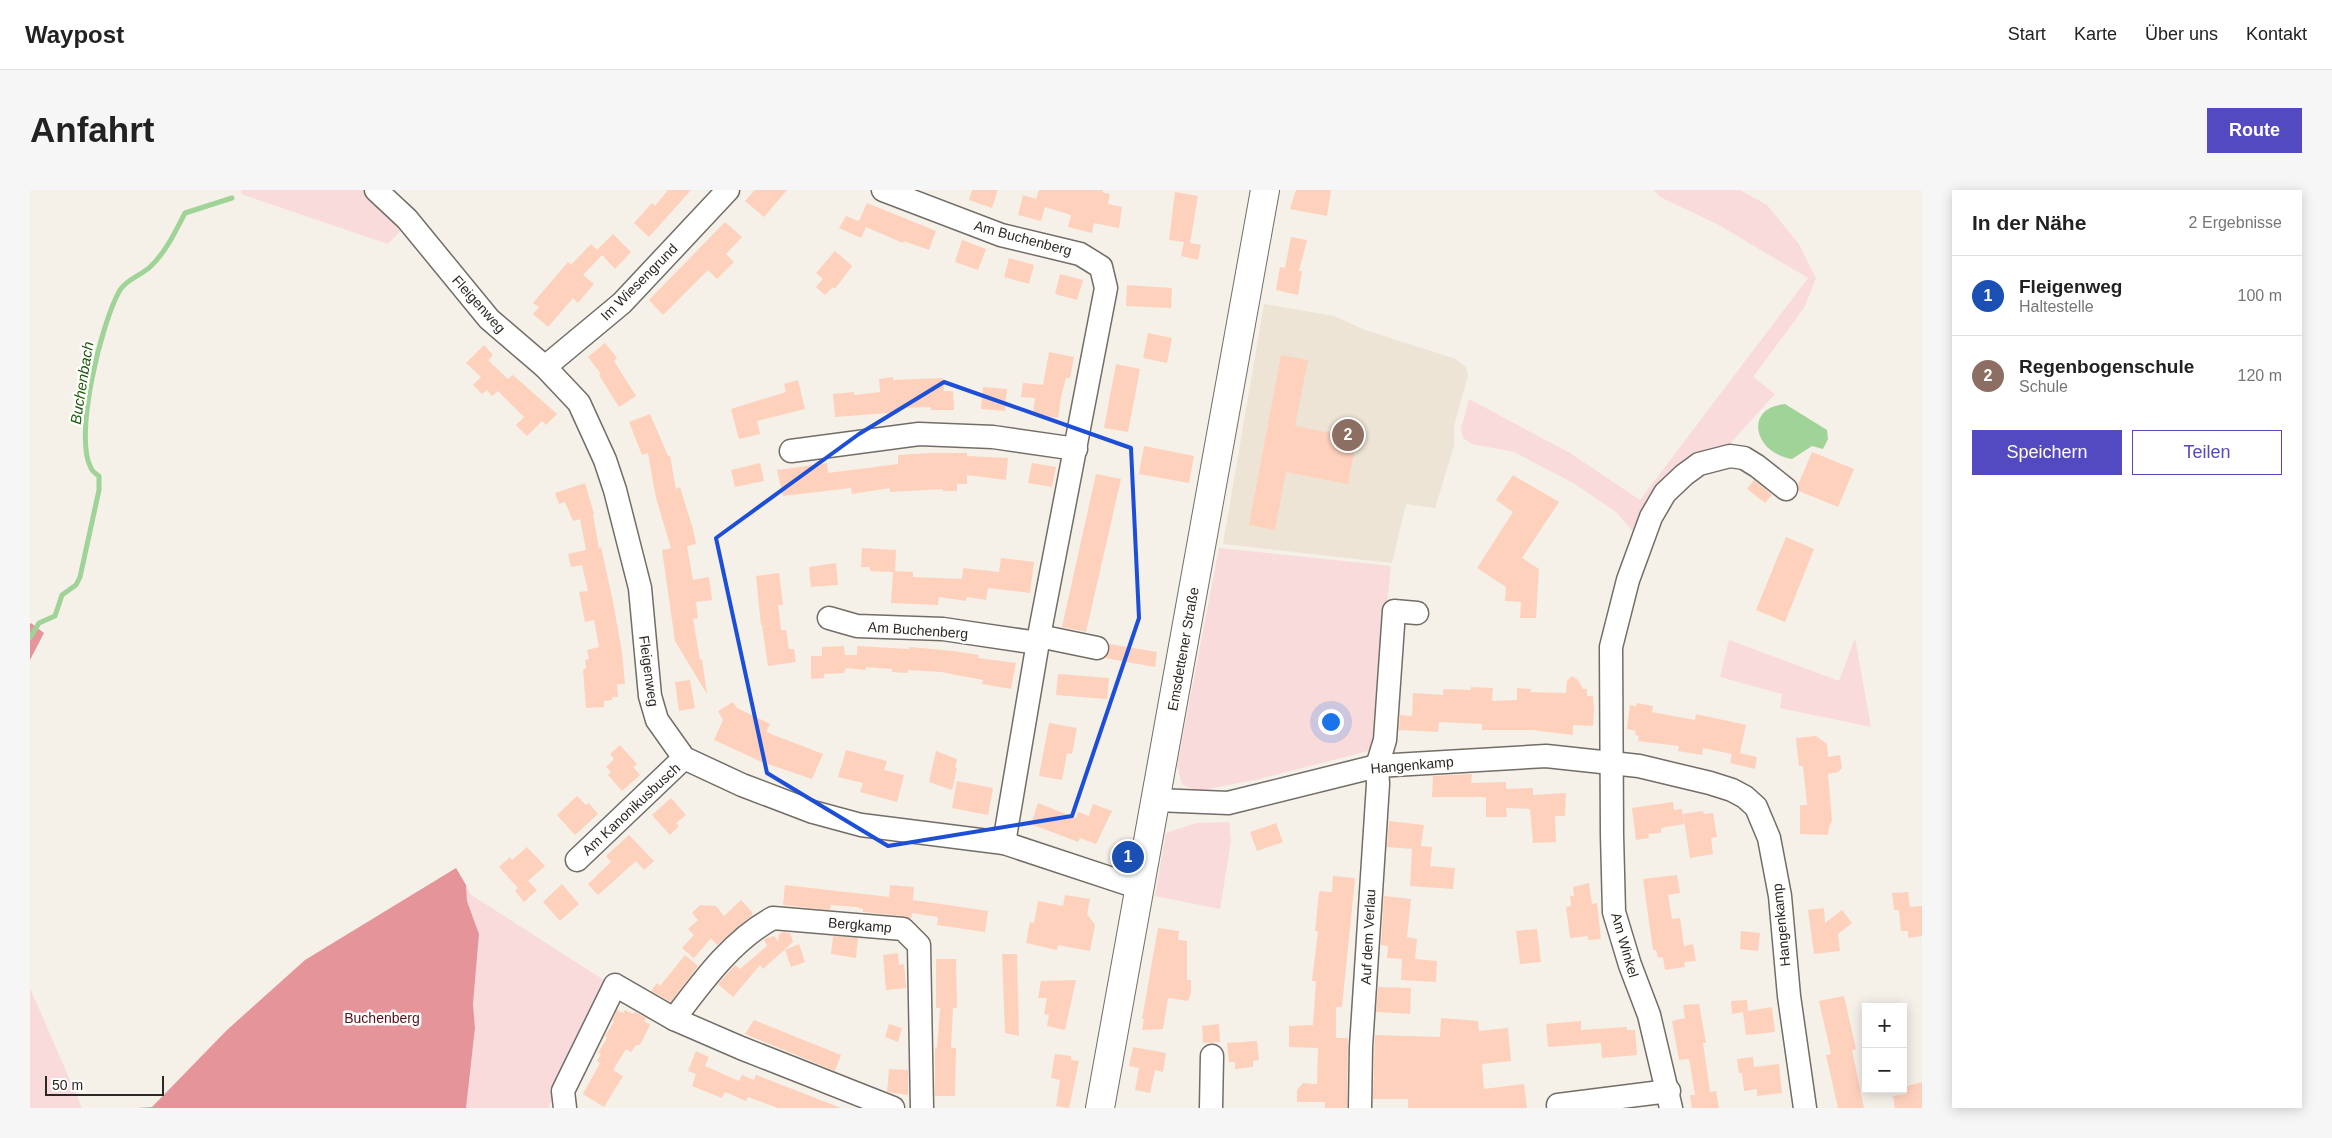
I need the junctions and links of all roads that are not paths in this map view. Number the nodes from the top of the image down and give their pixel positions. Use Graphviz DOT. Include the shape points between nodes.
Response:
graph roads {
  1 [pos="376,190"];
  2 [pos="728,190"];
  3 [pos="883,190"];
  4 [pos="1265,190"];
  5 [pos="545,367"];
  6 [pos="1076,448"];
  7 [pos="791,452"];
  8 [pos="1786,489"];
  9 [pos="1417,613"];
  10 [pos="829,618"];
  11 [pos="1039,640"];
  12 [pos="1096,648"];
  13 [pos="684,758"];
  14 [pos="1611,764"];
  15 [pos="1377,766"];
  16 [pos="1156,800"];
  17 [pos="1004,843"];
  18 [pos="577,860"];
  19 [pos="1140,888"];
  20 [pos="674,1018"];
  21 [pos="1212,1056"];
  22 [pos="1670,1099"];
  23 [pos="1558,1105"];
  24 [pos="565,1108"];
  25 [pos="893,1108"];
  26 [pos="922,1108"];
  27 [pos="1100,1108"];
  28 [pos="1211,1108"];
  29 [pos="1360,1108"];
  30 [pos="1805,1108"];
  1 -- 5 [label="street, Fleigenweg" via="407,220 489,319"];
  2 -- 5 [label="street, Im Wiesengrund" via="622,303"];
  3 -- 6 [label="street, Am Buchenberg" via="1001,235 1080,254 1102,267 1106,288"];
  4 -- 16 [label="main road, Emsdettener Straße"];
  5 -- 13 [label="street, Fleigenweg" via="579,403 612,482 640,588 650,696 657,720"];
  6 -- 7 [label="street" via="993,438 919,434"];
  6 -- 11 [label="street, Am Buchenberg"];
  8 -- 14 [label="street" via="1744,458 1730,456 1699,464 1665,493 1650,517 1639,547 1611,647"];
  9 -- 15 [label="street, Auf dem Verlau" via="1394,611 1385,740"];
  10 -- 11 [label="street, Am Buchenberg" via="857,626 943,629"];
  11 -- 12 [label="street"];
  11 -- 17 [label="street, Am Buchenberg"];
  13 -- 17 [label="street, Fleigenweg" via="742,785 813,812 861,825"];
  13 -- 18 [label="street, Am Kanonikusbusch"];
  14 -- 15 [label="street, Hangenkamp" via="1546,756"];
  14 -- 22 [label="street, Am Winkel" via="1614,912 1649,1015"];
  14 -- 30 [label="street, Hangenkamp" via="1639,766 1710,783 1732,790 1756,807 1769,838 1780,896 1788,996"];
  15 -- 16 [label="street, Hangenkamp" via="1228,802"];
  15 -- 29 [label="street, Auf dem Verlau"];
  16 -- 19 [label="main road, Emsdettener Straße"];
  17 -- 19 [label="street, Fleigenweg"];
  19 -- 27 [label="main road, Emsdettener Straße"];
  20 -- 24 [label="street" via="615,985 563,1090"];
  20 -- 25 [label="street"];
  20 -- 26 [label="street, Bergkamp" via="730,951 773,918 903,929 920,945"];
  21 -- 28 [label="street"];
  22 -- 23 [label="street, Am Winkel"];
}
